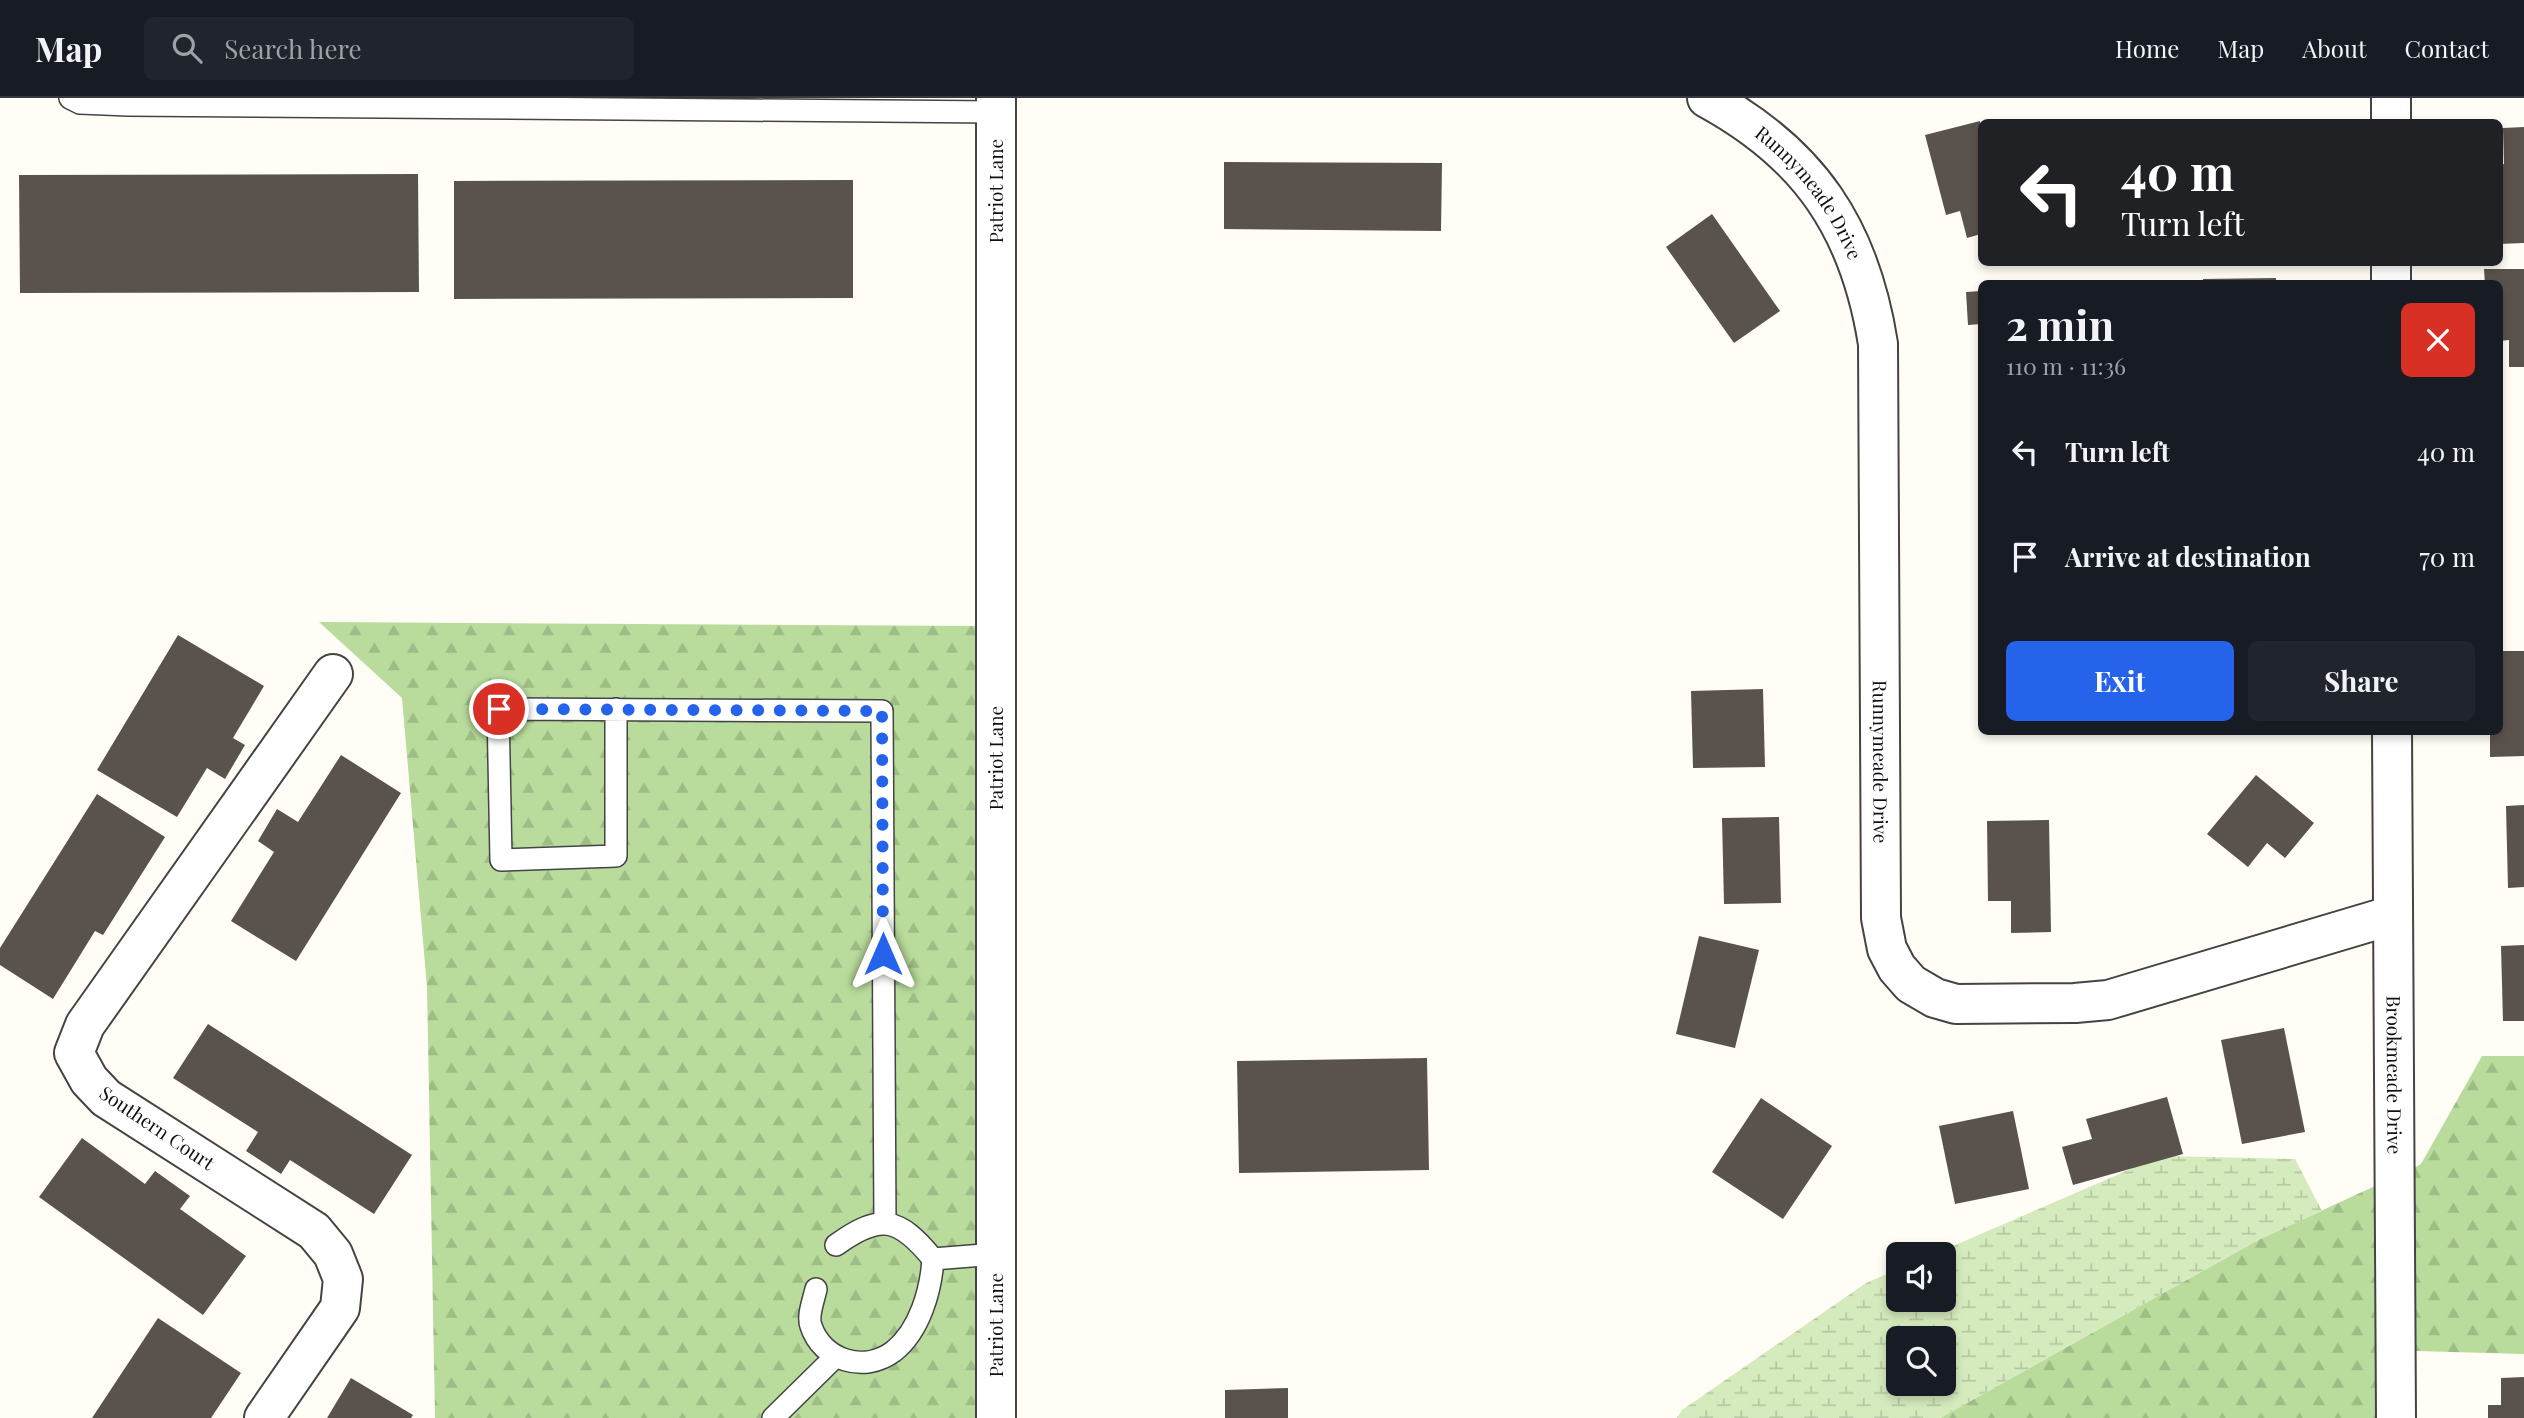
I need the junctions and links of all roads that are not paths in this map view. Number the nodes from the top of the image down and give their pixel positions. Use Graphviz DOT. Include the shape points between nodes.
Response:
graph roads {
  1 [pos="69,98"];
  2 [pos="1707,98"];
  3 [pos="2391,98"];
  4 [pos="699,104"];
  5 [pos="996,105"];
  6 [pos="2391,119"];
  7 [pos="333,674"];
  8 [pos="616,709"];
  9 [pos="2392,735"];
  10 [pos="2393,915"];
  11 [pos="885,1223"];
  12 [pos="836,1245"];
  13 [pos="996,1254"];
  14 [pos="933,1259"];
  15 [pos="816,1289"];
  16 [pos="834,1358"];
  17 [pos="264,1418"];
  18 [pos="774,1418"];
  19 [pos="996,1418"];
  20 [pos="2396,1418"];
  1 -- 4 [label="lane" via="80,103 128,105"];
  2 -- 10 [label="street, Runnymeade Drive" via="1744,118 1809,175 1839,219 1858,258 1871,301 1878,344 1881,918 1887,949 1897,968 1911,984 1956,1004 2075,1003 2145,991"];
  3 -- 6 [label="street"];
  4 -- 5 [label="lane"];
  5 -- 13 [label="street, Patriot Lane"];
  7 -- 17 [label="street, Southern Court" via="85,1025 74,1053 106,1098 314,1231 333,1254 342,1279 340,1308"];
  8 -- 8 [label="lane" via="499,709 501,860 616,856"];
  8 -- 11 [label="lane" via="882,711"];
  9 -- 10 [label="street, Brookmeade Drive"];
  10 -- 20 [label="street, Brookmeade Drive"];
  11 -- 12 [label="lane" via="859,1228"];
  11 -- 14 [label="lane" via="912,1233"];
  13 -- 14 [label="lane"];
  13 -- 19 [label="street, Patriot Lane"];
  14 -- 16 [label="lane" via="931,1283 916,1321 893,1351 865,1363"];
  15 -- 16 [label="lane" via="809,1323 821,1346"];
  16 -- 18 [label="lane"];
}
